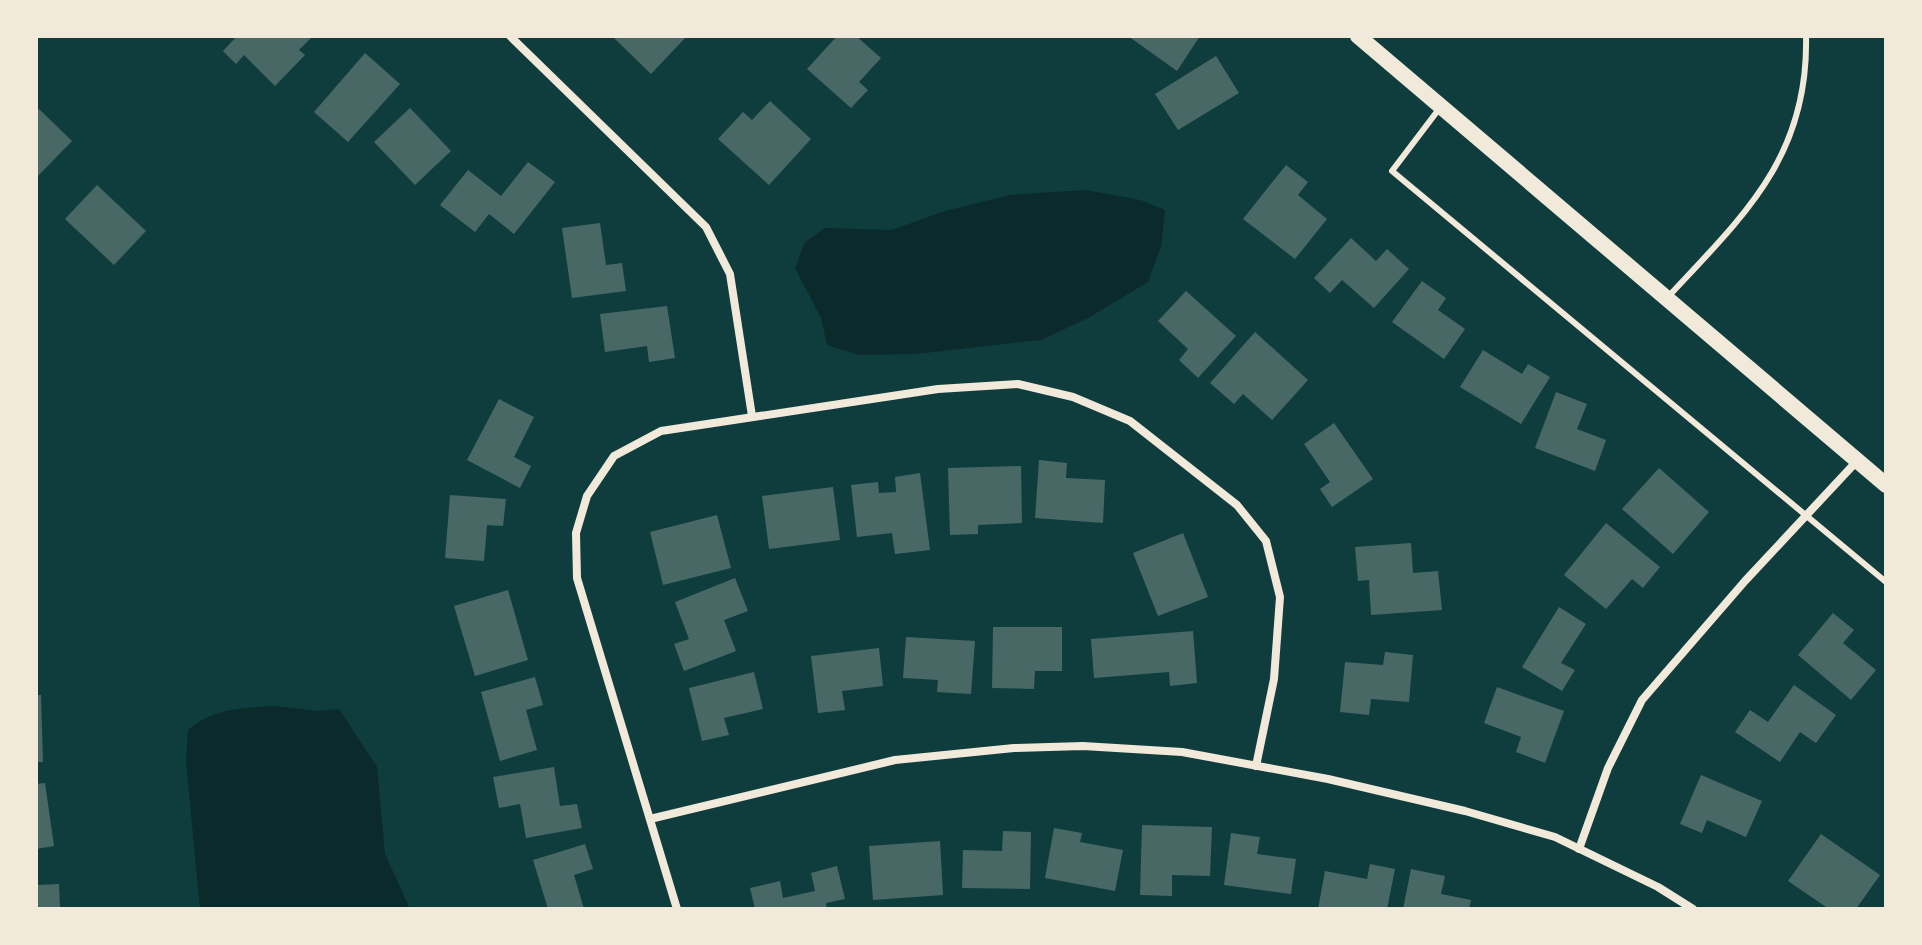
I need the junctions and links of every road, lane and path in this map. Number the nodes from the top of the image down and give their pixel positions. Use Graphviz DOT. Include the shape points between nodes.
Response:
graph roads {
  1 [pos="510,36"];
  2 [pos="1358,36"];
  3 [pos="1806,36"];
  4 [pos="1441,106"];
  5 [pos="1667,298"];
  6 [pos="752,416"];
  7 [pos="1857,461"];
  8 [pos="1886,485"];
  9 [pos="1805,516"];
  10 [pos="1886,582"];
  11 [pos="1256,766"];
  12 [pos="650,819"];
  13 [pos="1579,849"];
  14 [pos="677,909"];
  15 [pos="1693,909"];
  1 -- 6 [label="street" via="706,227 730,274"];
  2 -- 4 [label="main road"];
  3 -- 5 [label="lane" via="1797,108 1773,176"];
  4 -- 5 [label="main road"];
  4 -- 9 [label="lane" via="1392,171"];
  5 -- 7 [label="main road"];
  6 -- 11 [label="street" via="938,389 1018,384 1073,397 1130,421 1237,505 1266,541 1280,597 1274,679"];
  6 -- 12 [label="street" via="661,431 614,456 587,496 576,533 577,578"];
  7 -- 8 [label="main road"];
  7 -- 9 [label="street"];
  9 -- 10 [label="lane"];
  9 -- 13 [label="street" via="1642,700 1608,768"];
  11 -- 12 [label="street" via="1182,752 1014,748 895,760"];
  11 -- 13 [label="street" via="1465,811"];
  12 -- 14 [label="street"];
  13 -- 15 [label="street"];
}
